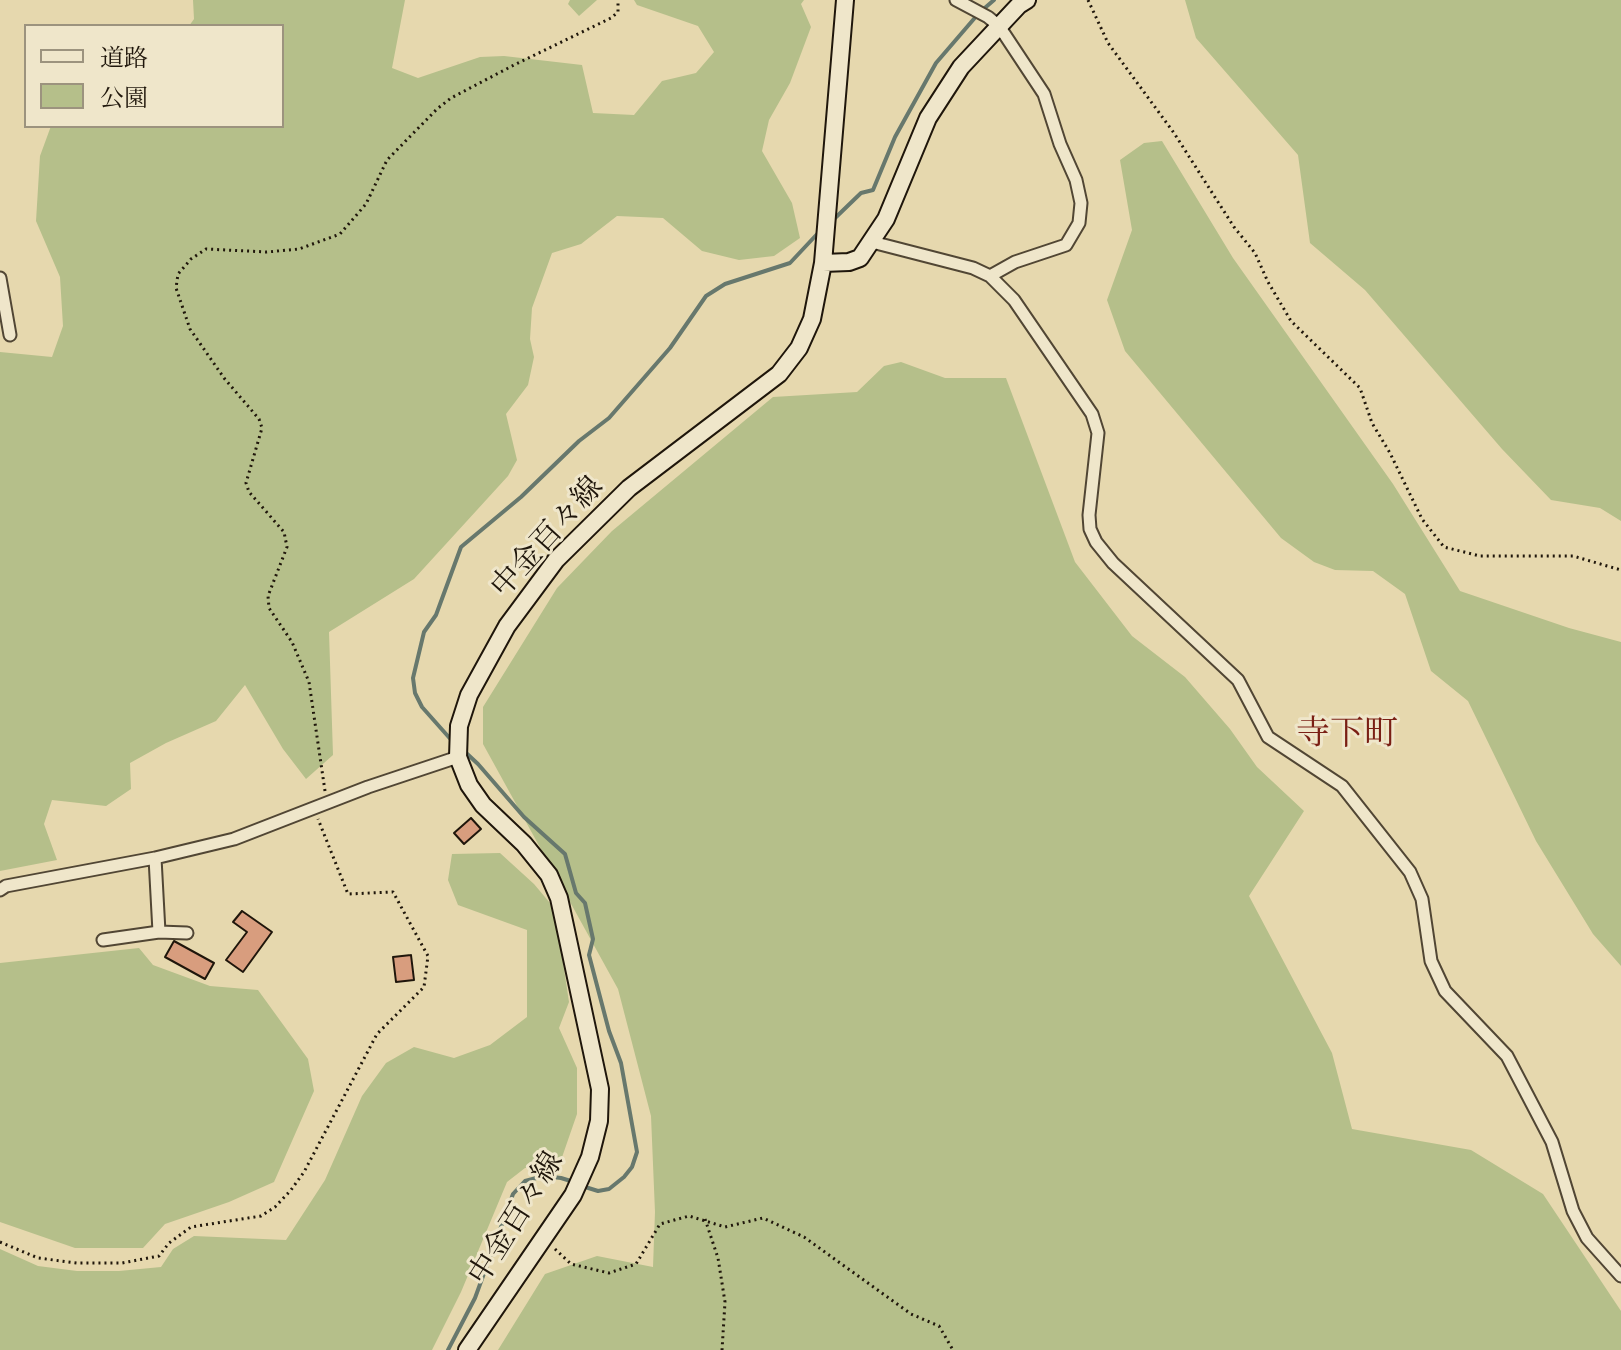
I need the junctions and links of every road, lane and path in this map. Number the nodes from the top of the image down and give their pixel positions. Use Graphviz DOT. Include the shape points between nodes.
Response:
graph roads {
  1 [pos="618,0"];
  2 [pos="845,0"];
  3 [pos="956,0"];
  4 [pos="1027,0"];
  5 [pos="1088,0"];
  6 [pos="994,21"];
  7 [pos="872,242"];
  8 [pos="824,255"];
  9 [pos="990,276"];
  10 [pos="0,278"];
  11 [pos="10,335"];
  12 [pos="1621,570"];
  13 [pos="458,757"];
  14 [pos="330,801"];
  15 [pos="314,808"];
  16 [pos="155,858"];
  17 [pos="0,890"];
  18 [pos="159,932"];
  19 [pos="187,933"];
  20 [pos="103,940"];
  21 [pos="705,1219"];
  22 [pos="543,1238"];
  23 [pos="0,1242"];
  24 [pos="1621,1276"];
  25 [pos="467,1350"];
  26 [pos="722,1350"];
  27 [pos="953,1350"];
  1 -- 14 [label="path" via="618,12 611,18 437,109 387,160 366,204 340,234 299,249 206,249 178,274 176,288 190,329 224,378 254,409 262,428 246,483 284,532 287,547 272,580 269,608 292,642 309,682"];
  2 -- 8 [label="main road, 中金百々線"];
  3 -- 6 [label="street"];
  4 -- 6 [label="main road"];
  5 -- 12 [label="path" via="1108,43 1255,253 1291,321 1360,388 1372,423 1422,519 1444,547 1480,556 1573,556"];
  6 -- 7 [label="main road" via="928,118"];
  6 -- 9 [label="street" via="1044,94 1081,203 1079,223 1066,245"];
  7 -- 8 [label="main road" via="860,258 849,262"];
  7 -- 9 [label="street"];
  8 -- 13 [label="main road, 中金百々線" via="812,319 786,366 629,488 556,560 507,626 469,695 459,726"];
  9 -- 24 [label="street" via="1014,300 1092,414 1098,433 1089,515 1096,542 1238,680 1268,737 1342,786 1410,872 1422,899 1431,961 1445,991 1507,1056 1552,1142 1573,1211 1587,1238"];
  10 -- 11 [label="street"];
  13 -- 14 [label="street"];
  13 -- 22 [label="main road, 中金百々線" via="476,795 549,875 559,898 600,1089 590,1157 573,1195"];
  14 -- 15 [label="street"];
  15 -- 16 [label="street" via="234,839"];
  15 -- 23 [label="path" via="348,894 393,892 428,956 424,987 377,1034 304,1172 261,1216 191,1227 159,1256 77,1263 38,1258"];
  16 -- 17 [label="street"];
  16 -- 18 [label="street"];
  18 -- 19 [label="street"];
  18 -- 20 [label="street"];
  21 -- 22 [label="path" via="689,1216 660,1224 636,1264 609,1273 571,1264"];
  21 -- 26 [label="path" via="725,1302"];
  21 -- 27 [label="path" via="725,1227 763,1218 785,1226 911,1314 939,1326"];
  22 -- 25 [label="main road, 中金百々線"];
}
